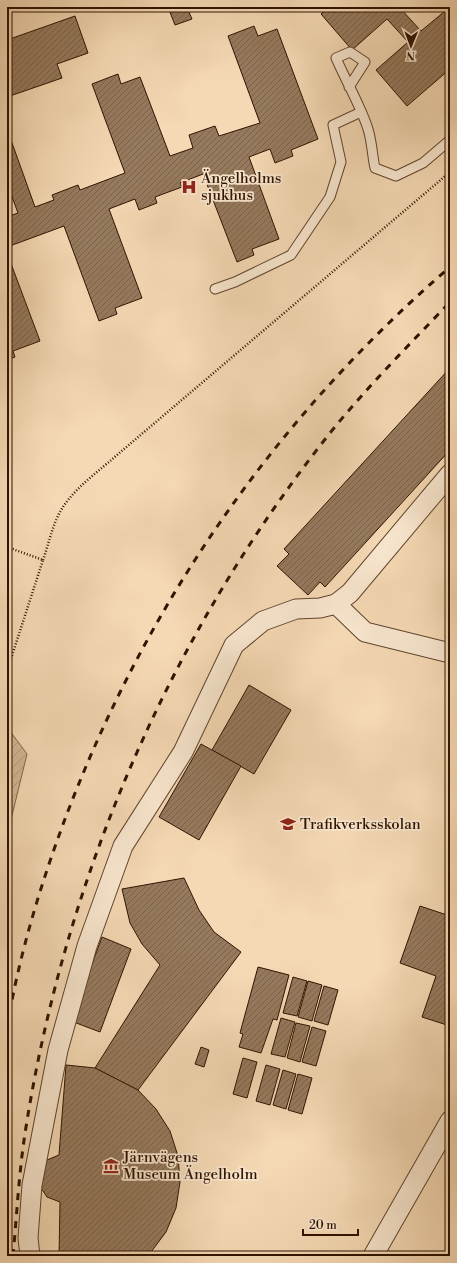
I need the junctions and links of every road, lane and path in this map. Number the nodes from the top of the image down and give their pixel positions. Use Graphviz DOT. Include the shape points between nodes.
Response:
graph roads {
  1 [pos="349,87"];
  2 [pos="361,112"];
  3 [pos="450,140"];
  4 [pos="450,172"];
  5 [pos="215,289"];
  6 [pos="450,474"];
  7 [pos="7,547"];
  8 [pos="44,560"];
  9 [pos="336,604"];
  10 [pos="450,653"];
  11 [pos="7,671"];
  12 [pos="450,1121"];
  13 [pos="30,1256"];
  14 [pos="373,1256"];
  1 -- 2 [label="lane"];
  2 -- 3 [label="lane" via="368,127 375,168 396,176 423,163"];
  2 -- 5 [label="lane" via="333,125 341,162 330,197 291,255 236,282"];
  4 -- 8 [label="path" via="116,455 69,499 58,517"];
  6 -- 9 [label="street" via="350,593"];
  7 -- 8 [label="path"];
  8 -- 11 [label="path"];
  9 -- 10 [label="street" via="365,632"];
  9 -- 13 [label="street" via="296,609 263,621 234,645 183,752 123,846 87,946 58,1050 32,1186 28,1238"];
  12 -- 14 [label="street"];
}
